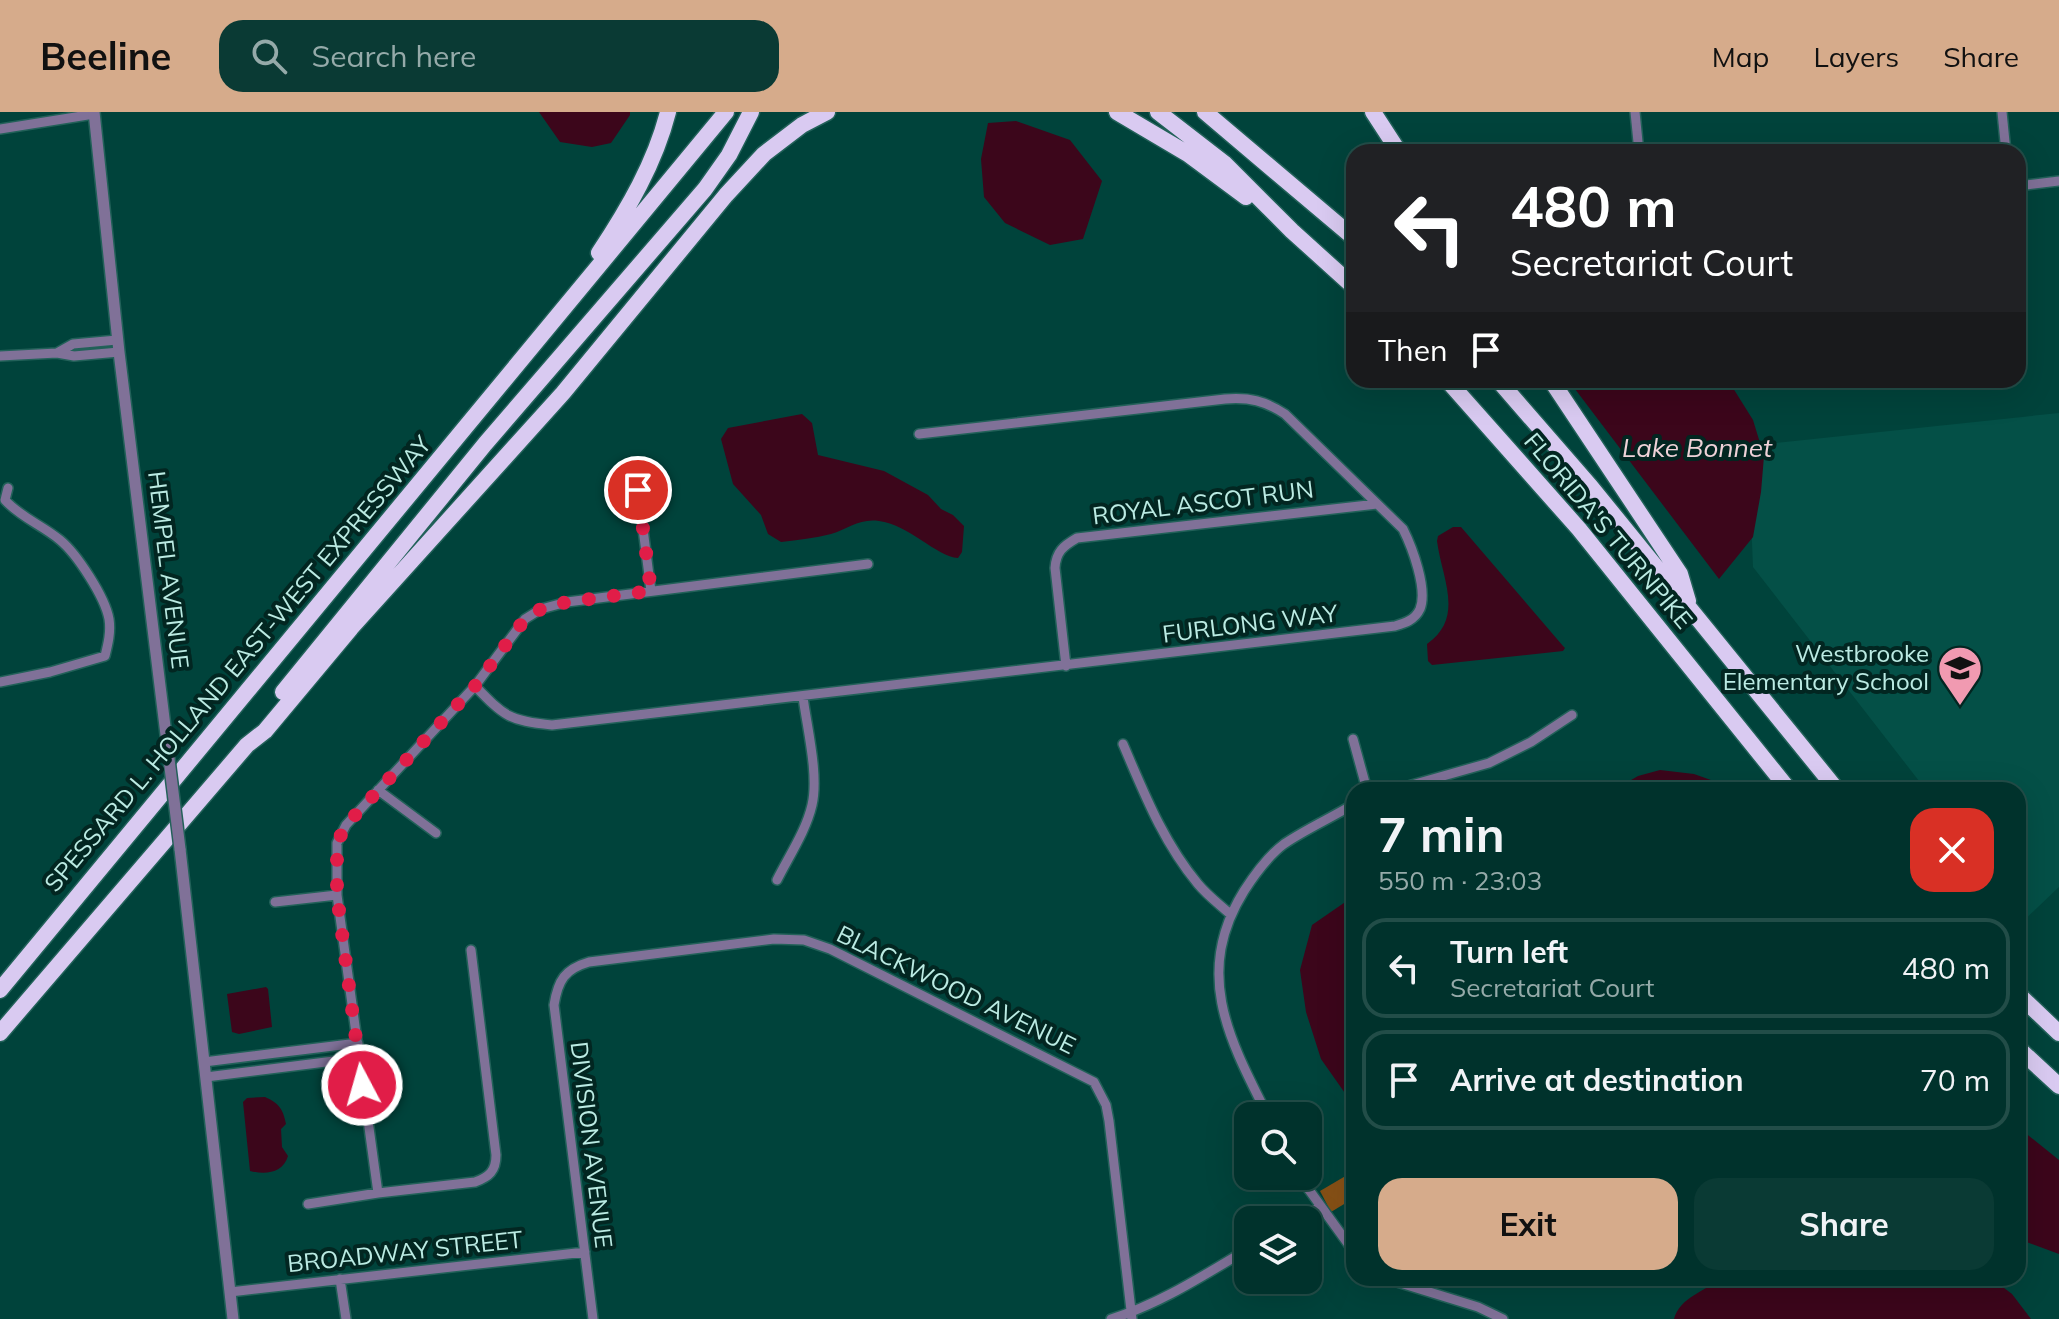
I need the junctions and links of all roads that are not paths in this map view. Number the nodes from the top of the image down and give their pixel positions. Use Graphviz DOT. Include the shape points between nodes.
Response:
graph roads {
  1 [pos="668,112"];
  2 [pos="726,112"];
  3 [pos="827,112"];
  4 [pos="1117,112"];
  5 [pos="1158,112"];
  6 [pos="1205,112"];
  7 [pos="1373,112"];
  8 [pos="1635,112"];
  9 [pos="2002,112"];
  10 [pos="94,113"];
  11 [pos="749,116"];
  12 [pos="2,130"];
  13 [pos="1394,144"];
  14 [pos="1638,144"];
  15 [pos="2005,144"];
  16 [pos="2059,181"];
  17 [pos="2026,185"];
  18 [pos="1292,231"];
  19 [pos="1346,231"];
  20 [pos="1346,280"];
  21 [pos="118,346"];
  22 [pos="0,356"];
  23 [pos="512,369"];
  24 [pos="1454,388"];
  25 [pos="1505,388"];
  26 [pos="1556,388"];
  27 [pos="919,434"];
  28 [pos="8,488"];
  29 [pos="638,490"];
  30 [pos="1377,504"];
  31 [pos="868,564"];
  32 [pos="651,591"];
  33 [pos="1689,606"];
  34 [pos="1066,666"];
  35 [pos="0,682"];
  36 [pos="475,686"];
  37 [pos="803,697"];
  38 [pos="1572,715"];
  39 [pos="1353,739"];
  40 [pos="1123,744"];
  41 [pos="247,745"];
  42 [pos="1365,782"];
  43 [pos="1422,782"];
  44 [pos="1783,782"];
  45 [pos="1831,782"];
  46 [pos="378,790"];
  47 [pos="1346,809"];
  48 [pos="436,833"];
  49 [pos="777,880"];
  50 [pos="337,895"];
  51 [pos="275,902"];
  52 [pos="1230,914"];
  53 [pos="471,950"];
  54 [pos="562,976"];
  55 [pos="0,990"];
  56 [pos="2026,1002"];
  57 [pos="0,1033"];
  58 [pos="2059,1033"];
  59 [pos="358,1043"];
  60 [pos="2026,1055"];
  61 [pos="358,1058"];
  62 [pos="204,1062"];
  63 [pos="206,1077"];
  64 [pos="2059,1086"];
  65 [pos="1261,1102"];
  66 [pos="378,1193"];
  67 [pos="308,1204"];
  68 [pos="1322,1210"];
  69 [pos="1346,1241"];
  70 [pos="585,1252"];
  71 [pos="1234,1257"];
  72 [pos="340,1279"];
  73 [pos="1410,1286"];
  74 [pos="230,1292"];
  75 [pos="1132,1316"];
  76 [pos="233,1319"];
  77 [pos="346,1319"];
  78 [pos="593,1319"];
  79 [pos="1111,1319"];
  80 [pos="1503,1319"];
  1 -- 23 [label="highway" via="655,154 608,239"];
  2 -- 23 [label="highway"];
  3 -- 41 [label="highway" via="764,154 563,393 265,731"];
  4 -- 18 [label="highway" via="1188,154"];
  5 -- 18 [label="highway" via="1224,163"];
  6 -- 19 [label="highway"];
  7 -- 13 [label="highway"];
  8 -- 14 [label="street"];
  9 -- 15 [label="street"];
  10 -- 12 [label="street"];
  10 -- 21 [label="street, HEMPEL AVENUE"];
  11 -- 41 [label="highway" via="705,189 485,444 254,727"];
  16 -- 17 [label="street"];
  18 -- 20 [label="highway"];
  21 -- 22 [label="street" via="73,344 57,353"];
  21 -- 62 [label="street, HEMPEL AVENUE, bridge"];
  23 -- 55 [label="highway, SPESSARD L. HOLLAND EAST-WEST EXPRESSWAY"];
  24 -- 44 [label="highway, FLORIDA'S TURNPIKE" via="1579,529"];
  25 -- 33 [label="highway, FLORIDA'S TURNPIKE"];
  26 -- 33 [label="highway" via="1680,574"];
  27 -- 30 [label="street, FURLONG WAY" via="1249,397 1285,414"];
  28 -- 35 [label="street" via="5,500 63,542 96,588 109,618 109,639 105,656"];
  29 -- 32 [label="street"];
  30 -- 34 [label="street, ROYAL ASCOT RUN" via="1077,538 1056,556"];
  30 -- 34 [label="street, FURLONG WAY" via="1403,529 1413,550 1422,595 1409,622"];
  31 -- 32 [label="street"];
  32 -- 36 [label="street" via="541,609 525,619"];
  33 -- 45 [label="highway, FLORIDA'S TURNPIKE"];
  34 -- 37 [label="street, FURLONG WAY"];
  36 -- 37 [label="street, FURLONG WAY" via="502,714 521,723 552,725"];
  36 -- 46 [label="street"];
  37 -- 49 [label="street" via="813,802"];
  38 -- 43 [label="street" via="1489,763"];
  39 -- 42 [label="street"];
  40 -- 52 [label="street" via="1156,821 1180,861"];
  41 -- 57 [label="highway"];
  46 -- 48 [label="street"];
  46 -- 50 [label="street" via="337,843"];
  47 -- 52 [label="street" via="1283,845 1256,873"];
  50 -- 51 [label="street"];
  50 -- 59 [label="street"];
  52 -- 65 [label="street" via="1220,952 1220,998 1231,1043"];
  53 -- 66 [label="street" via="496,1166 489,1177 475,1182"];
  54 -- 70 [label="street, DIVISION AVENUE" via="554,1005"];
  54 -- 75 [label="street, BLACKWOOD AVENUE" via="589,962 774,939 804,940 1079,1072 1094,1082 1108,1113"];
  56 -- 58 [label="highway"];
  59 -- 61 [label="street"];
  59 -- 62 [label="street"];
  60 -- 64 [label="highway"];
  61 -- 63 [label="street"];
  61 -- 66 [label="street"];
  62 -- 63 [label="street, HEMPEL AVENUE"];
  63 -- 74 [label="street, HEMPEL AVENUE"];
  66 -- 67 [label="street"];
  68 -- 69 [label="street"];
  70 -- 72 [label="street, BROADWAY STREET"];
  70 -- 78 [label="street, DIVISION AVENUE"];
  71 -- 75 [label="street"];
  72 -- 74 [label="street, BROADWAY STREET"];
  72 -- 77 [label="street"];
  73 -- 80 [label="street"];
  74 -- 76 [label="street, HEMPEL AVENUE"];
  75 -- 79 [label="street"];
}
